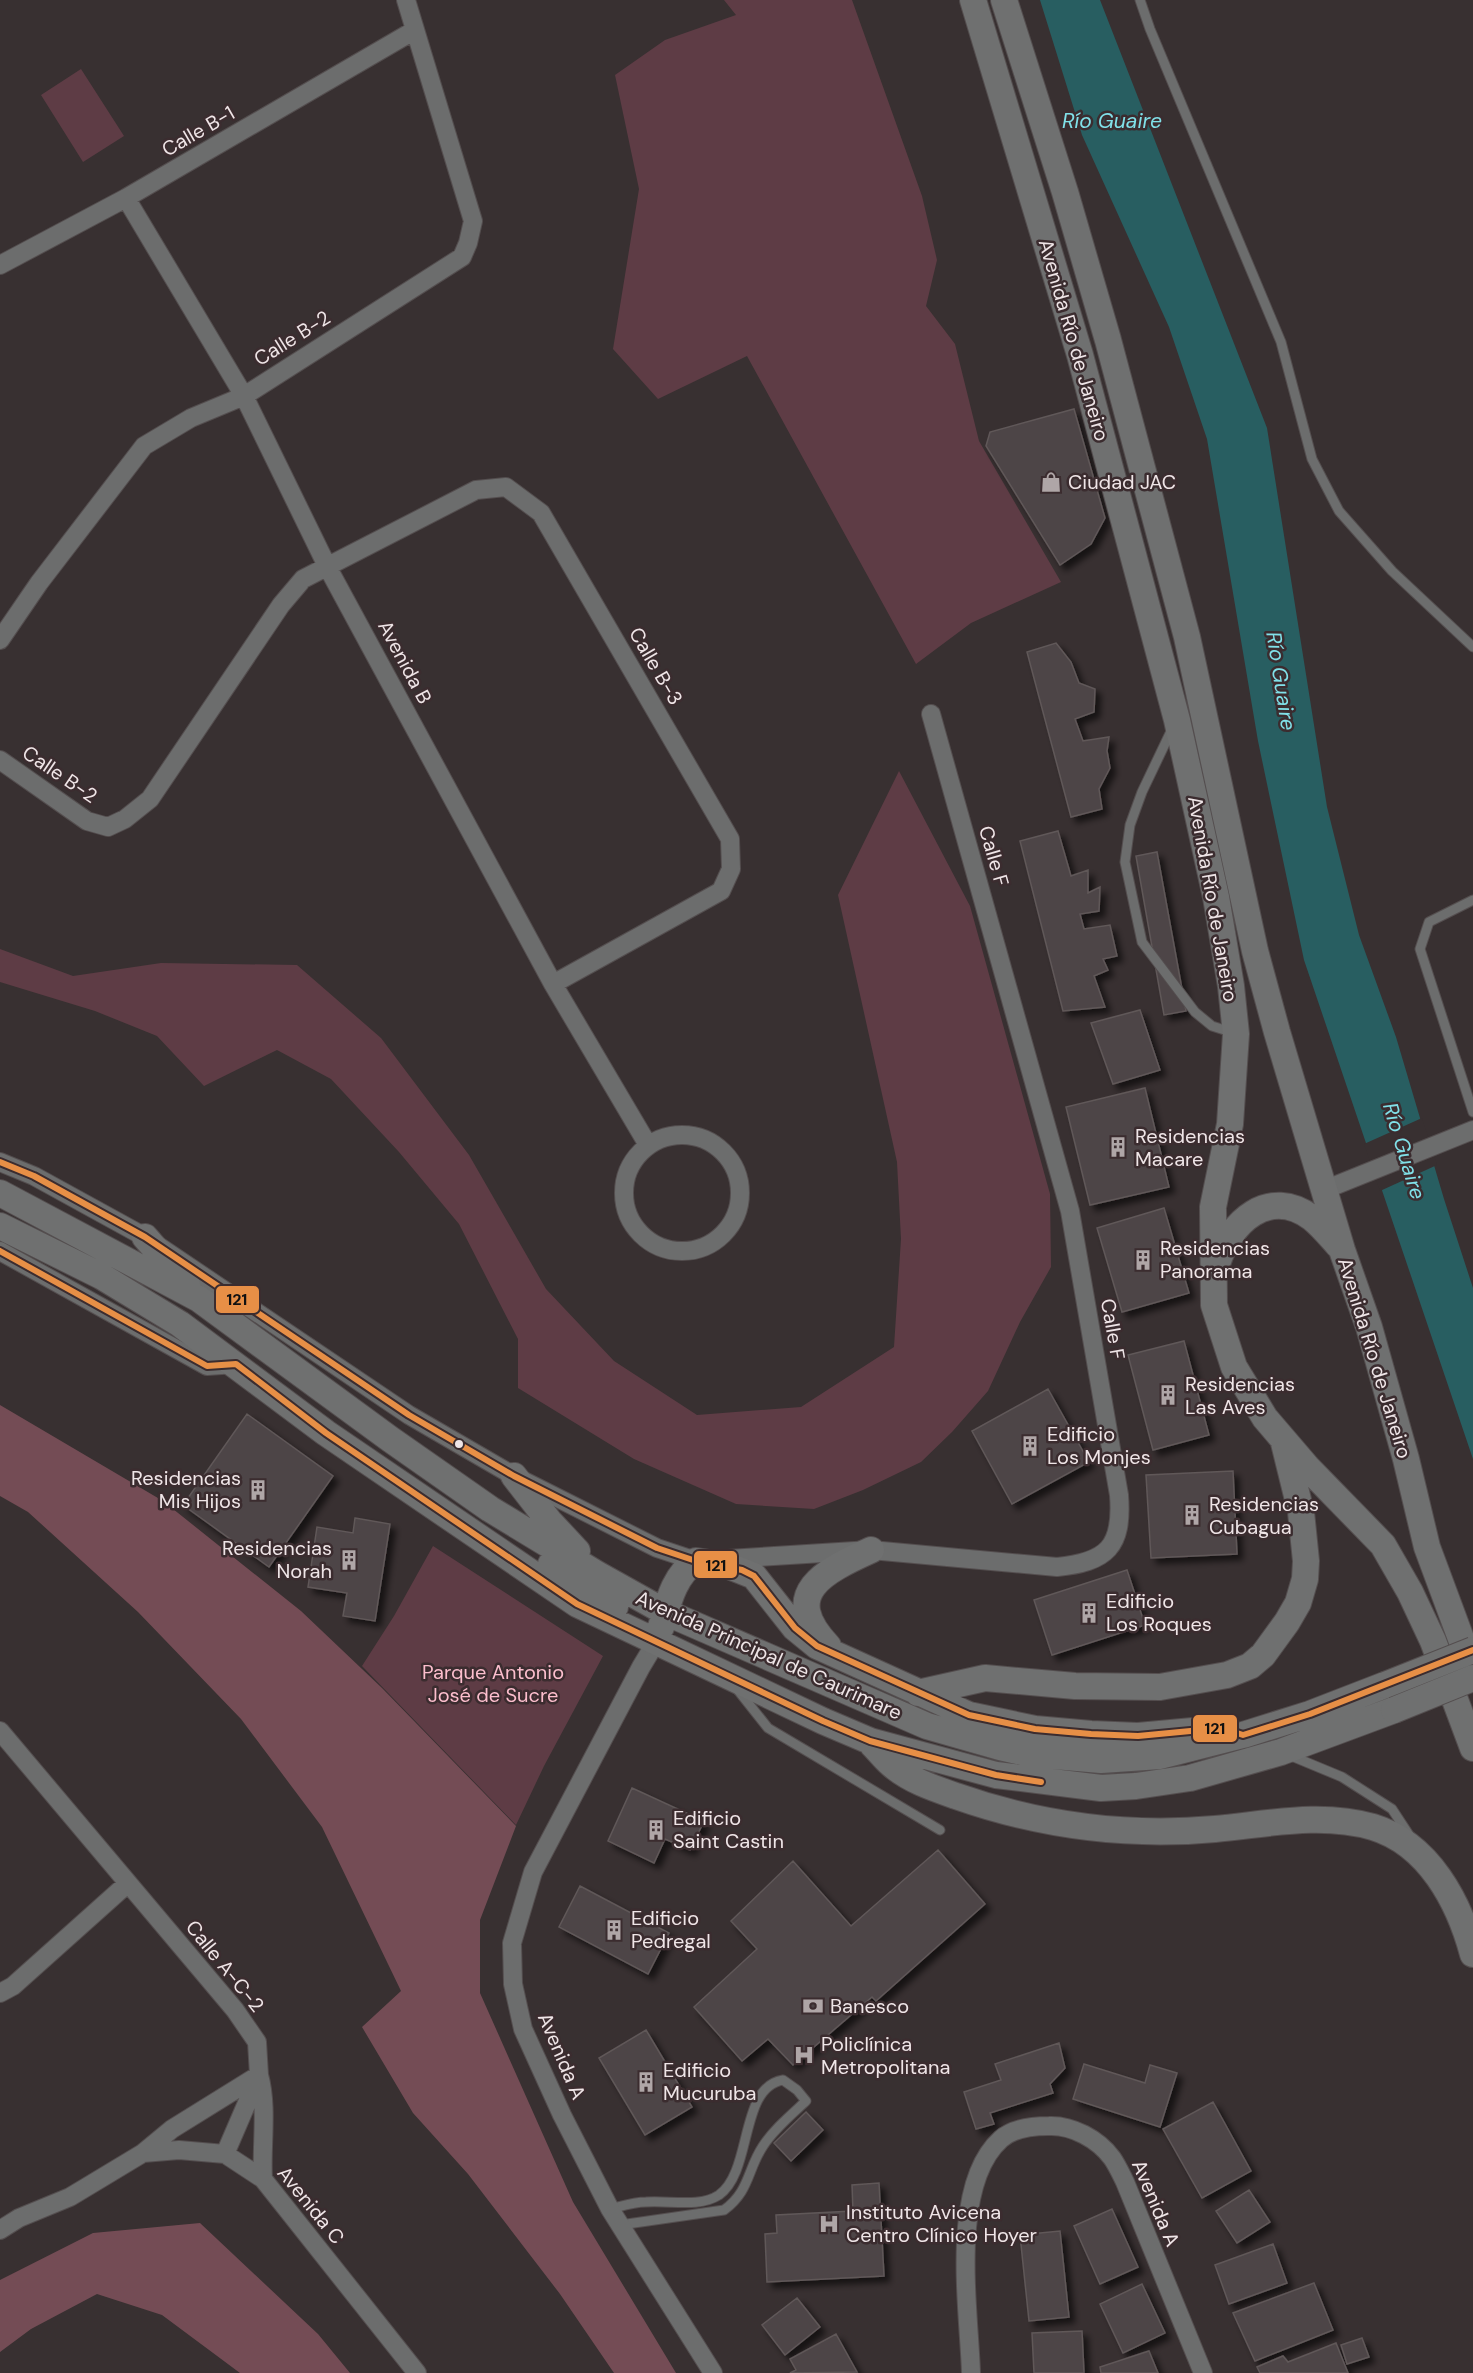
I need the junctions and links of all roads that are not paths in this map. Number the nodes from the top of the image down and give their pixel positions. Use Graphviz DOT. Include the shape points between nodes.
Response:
graph roads {
  1 [pos="406,0"];
  2 [pos="973,0"];
  3 [pos="1004,0"];
  4 [pos="1140,0"];
  5 [pos="415,30"];
  6 [pos="126,198"];
  7 [pos="0,265"];
  8 [pos="244,396"];
  9 [pos="328,568"];
  10 [pos="0,639"];
  11 [pos="1473,647"];
  12 [pos="931,714"];
  13 [pos="1177,720"];
  14 [pos="0,760"];
  15 [pos="1473,900"];
  16 [pos="553,984"];
  17 [pos="1236,1034"];
  18 [pos="1473,1112"];
  19 [pos="1471,1131"];
  20 [pos="648,1145"];
  21 [pos="0,1162"];
  22 [pos="1324,1190"];
  23 [pos="0,1193"];
  24 [pos="1262,1208"];
  25 [pos="0,1226"];
  26 [pos="145,1237"];
  27 [pos="1342,1250"];
  28 [pos="0,1251"];
  29 [pos="1212,1280"];
  30 [pos="199,1299"];
  31 [pos="236,1364"];
  32 [pos="378,1429"];
  33 [pos="1283,1440"];
  34 [pos="514,1476"];
  35 [pos="871,1550"];
  36 [pos="696,1561"];
  37 [pos="597,1574"];
  38 [pos="665,1612"];
  39 [pos="656,1642"];
  40 [pos="1473,1650"];
  41 [pos="836,1655"];
  42 [pos="1473,1671"];
  43 [pos="726,1675"];
  44 [pos="1473,1678"];
  45 [pos="918,1693"];
  46 [pos="0,1731"];
  47 [pos="1244,1735"];
  48 [pos="870,1741"];
  49 [pos="1473,1748"];
  50 [pos="1281,1752"];
  51 [pos="940,1830"];
  52 [pos="1425,1859"];
  53 [pos="127,1884"];
  54 [pos="1473,1954"];
  55 [pos="0,1993"];
  56 [pos="259,2075"];
  57 [pos="143,2153"];
  58 [pos="225,2154"];
  59 [pos="263,2179"];
  60 [pos="610,2209"];
  61 [pos="620,2225"];
  62 [pos="0,2230"];
  63 [pos="417,2373"];
  64 [pos="713,2373"];
  65 [pos="970,2373"];
  66 [pos="1203,2373"];
  1 -- 5 [label="street, Calle B-2"];
  2 -- 13 [label="main road, Avenida Río de Janeiro" via="1080,355"];
  3 -- 22 [label="main road, Avenida Río de Janeiro" via="1108,340 1186,637 1258,961"];
  4 -- 11 [label="lane" via="1281,342 1312,459 1339,511 1392,571"];
  5 -- 6 [label="street, Calle B-1"];
  5 -- 8 [label="street, Calle B-2" via="473,221 462,257"];
  6 -- 7 [label="street, Calle B-1"];
  6 -- 8 [label="street, Avenida B"];
  8 -- 9 [label="street, Avenida B"];
  8 -- 10 [label="street, Calle B-2" via="191,418 144,446"];
  9 -- 14 [label="street, Calle B-2" via="303,579 150,799 125,819 108,827 87,821"];
  9 -- 16 [label="street, Avenida B"];
  9 -- 16 [label="street, Calle B-3" via="476,490 506,487 541,513 730,838 731,868 721,891"];
  12 -- 35 [label="street, Calle F" via="1070,1211 1120,1516 1117,1537 1103,1556 1082,1565 1058,1568"];
  13 -- 17 [label="main road, Avenida Río de Janeiro" via="1216,897"];
  13 -- 17 [label="lane" via="1142,792 1130,825 1125,862 1142,942 1195,1012 1212,1026"];
  15 -- 18 [label="lane" via="1429,922 1420,949"];
  16 -- 20 [label="street, Avenida B"];
  17 -- 29 [label="main road, Avenida Río de Janeiro" via="1230,1124 1213,1207"];
  19 -- 22 [label="street"];
  20 -- 20 [label="street" via="633,1160 625,1179 628,1217 640,1234 673,1251 690,1251 720,1237 737,1212 740,1192 726,1156 690,1136 672,1136"];
  21 -- 26 [label="street" via="34,1176"];
  22 -- 24 [label="main road"];
  22 -- 27 [label="main road, Avenida Río de Janeiro"];
  23 -- 30 [label="main road, Avenida Principal de Caurimare"];
  24 -- 27 [label="main road" via="1283,1207 1311,1217"];
  24 -- 29 [label="main road" via="1250,1213 1231,1234"];
  25 -- 31 [label="main road, Avenida Principal de Caurimare" via="101,1276"];
  26 -- 30 [label="main road"];
  26 -- 34 [label="street" via="409,1416"];
  27 -- 42 [label="main road, Avenida Río de Janeiro" via="1369,1327 1427,1547"];
  28 -- 31 [label="street" via="207,1366"];
  29 -- 33 [label="main road, Avenida Río de Janeiro" via="1214,1305 1234,1366"];
  30 -- 32 [label="main road, Avenida Principal de Caurimare"];
  31 -- 39 [label="main road, Avenida Principal de Caurimare" via="326,1433 578,1604"];
  32 -- 37 [label="main road, Avenida Principal de Caurimare" via="490,1509"];
  32 -- 39 [label="main road" via="389,1453 640,1624"];
  33 -- 45 [label="main road" via="1301,1512 1305,1579 1287,1622 1250,1666 1219,1677 1160,1687 1075,1686 985,1678"];
  33 -- 49 [label="main road, Avenida Río de Janeiro" via="1383,1545 1433,1641"];
  34 -- 36 [label="street" via="618,1530"];
  34 -- 37 [label="main road"];
  35 -- 36 [label="street, Calle F"];
  35 -- 41 [label="main road" via="823,1574 806,1599 812,1624"];
  36 -- 38 [label="main road" via="679,1577"];
  36 -- 41 [label="main road" via="729,1566 754,1576 795,1628"];
  37 -- 38 [label="main road, Avenida Principal de Caurimare"];
  38 -- 39 [label="main road"];
  38 -- 47 [label="main road, Avenida Principal de Caurimare" via="927,1726 1031,1754 1101,1760 1160,1756"];
  39 -- 43 [label="main road, Avenida Principal de Caurimare"];
  39 -- 60 [label="street, Avenida A" via="533,1872 512,1943 513,1984 523,2029"];
  40 -- 47 [label="main road, Avenida Principal de Caurimare, bridge" via="1310,1714"];
  41 -- 45 [label="main road"];
  43 -- 48 [label="main road, Avenida Principal de Caurimare"];
  43 -- 51 [label="lane" via="768,1728"];
  44 -- 50 [label="main road, Avenida Principal de Caurimare, bridge"];
  45 -- 47 [label="main road" via="969,1715 1035,1729 1138,1736 1222,1728"];
  46 -- 53 [label="street, Calle A-C-2"];
  48 -- 50 [label="main road, Avenida Principal de Caurimare" via="996,1775 1101,1788 1164,1783"];
  48 -- 52 [label="main road" via="892,1765 921,1783 1041,1821 1100,1830 1160,1832 1305,1819 1340,1820 1376,1828"];
  50 -- 52 [label="lane" via="1342,1777 1392,1809"];
  52 -- 54 [label="main road" via="1458,1911"];
  53 -- 55 [label="street" via="13,1986"];
  53 -- 56 [label="street, Calle A-C-2" via="241,2018 257,2042"];
  56 -- 57 [label="street" via="172,2128"];
  56 -- 58 [label="street, Calle A-C-2"];
  56 -- 59 [label="street" via="264,2092"];
  57 -- 58 [label="street, Avenida C" via="178,2150"];
  57 -- 62 [label="street, Avenida C" via="70,2197"];
  58 -- 59 [label="street, Avenida C"];
  59 -- 63 [label="street, Avenida C"];
  60 -- 61 [label="street, Avenida A"];
  60 -- 61 [label="lane" via="645,2202 702,2202 717,2196 738,2166 757,2101 764,2090 774,2081 783,2080 806,2101 772,2133 748,2182 734,2203 724,2210"];
  61 -- 64 [label="street, Avenida A"];
  65 -- 66 [label="street, Avenida A" via="964,2267 968,2217 979,2171 986,2155 1003,2137 1029,2127 1059,2125 1092,2139 1112,2157"];
}
